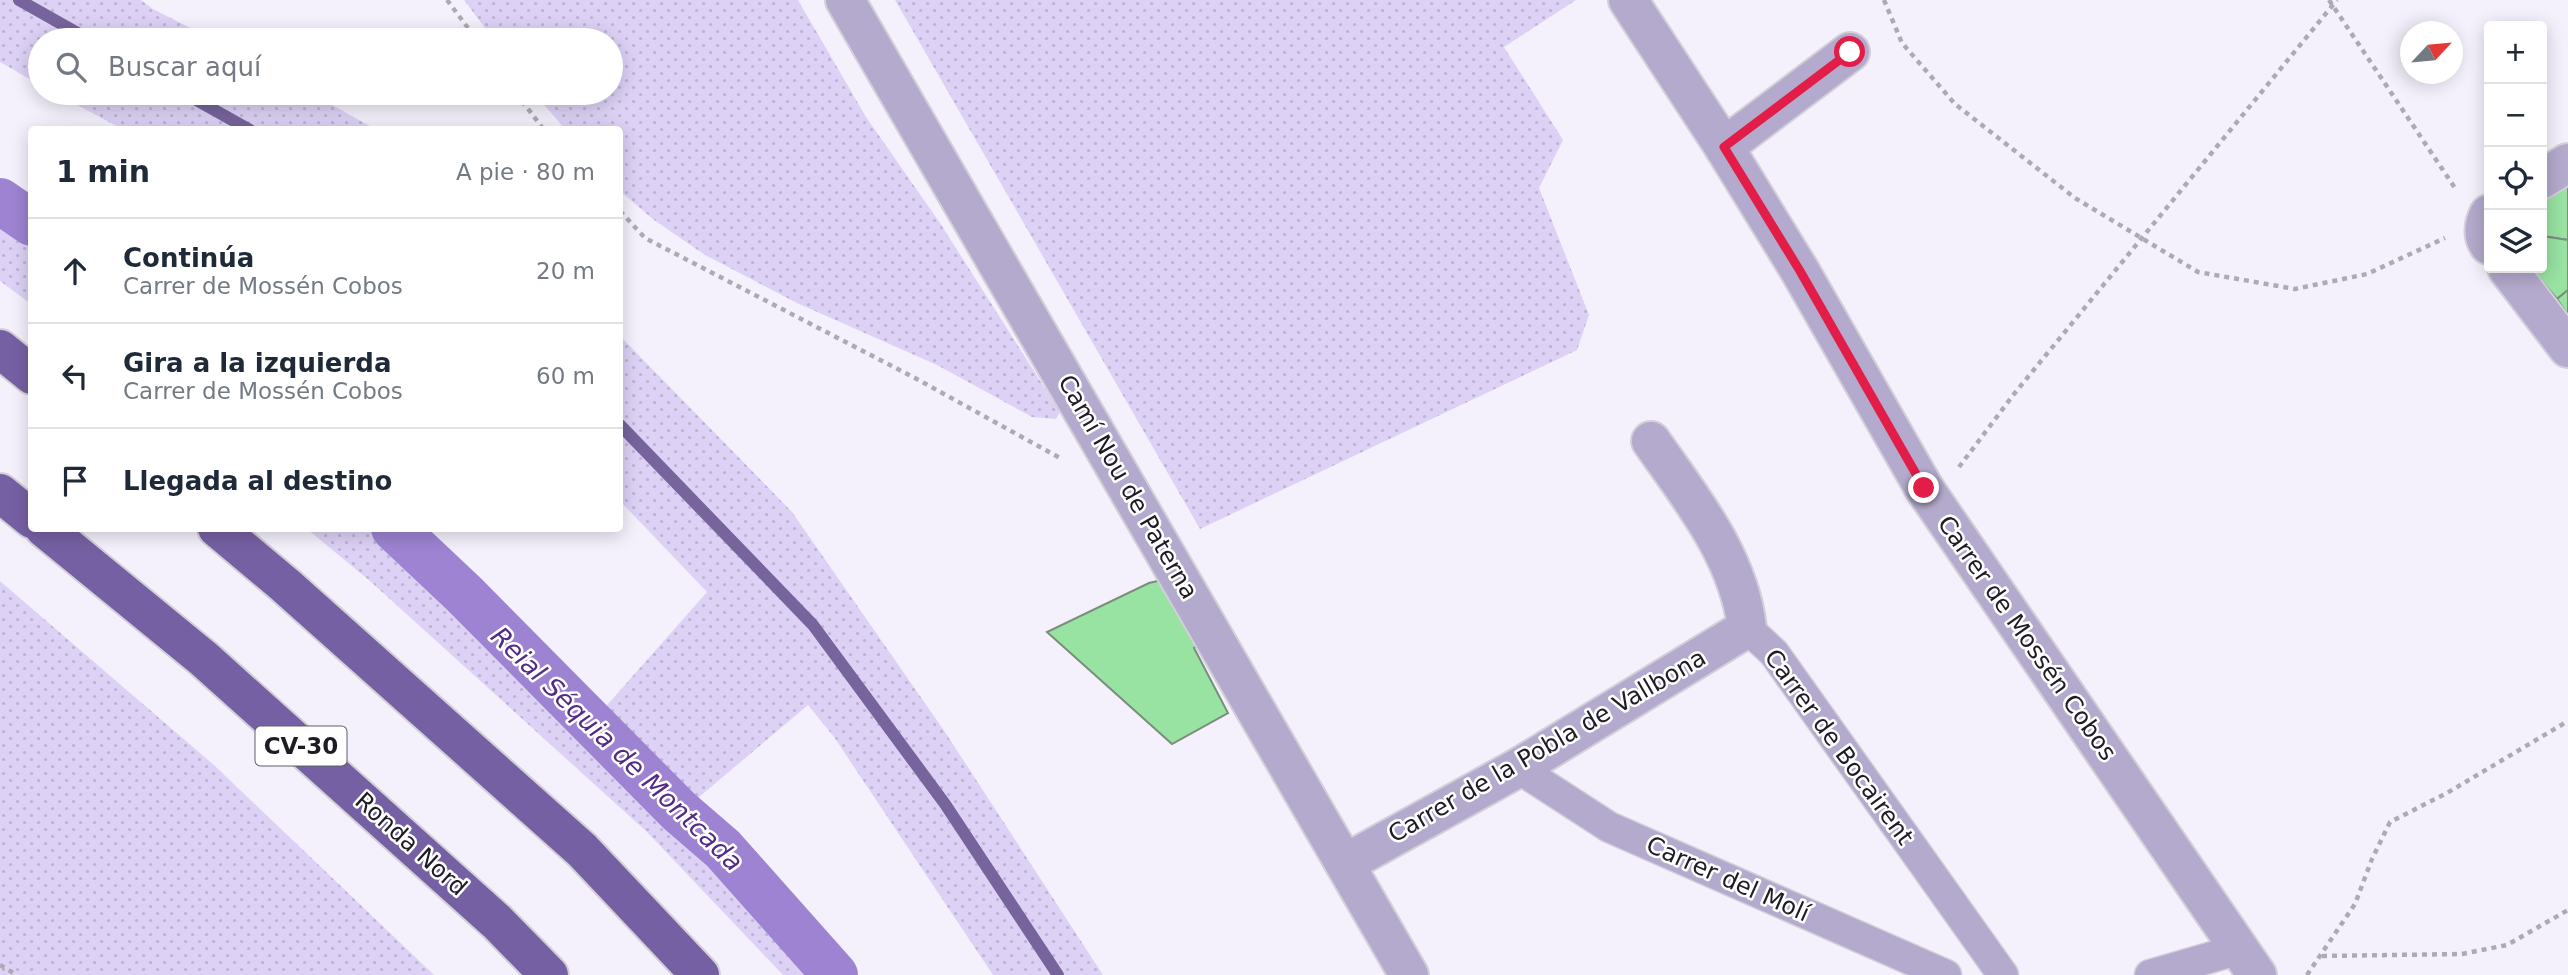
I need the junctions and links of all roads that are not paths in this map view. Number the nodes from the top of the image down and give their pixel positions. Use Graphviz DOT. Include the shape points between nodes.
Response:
graph roads {
  1 [pos="845,0"];
  2 [pos="1629,0"];
  3 [pos="1850,52"];
  4 [pos="1724,147"];
  5 [pos="2568,163"];
  6 [pos="2547,176"];
  7 [pos="2516,273"];
  8 [pos="2568,348"];
  9 [pos="0,349"];
  10 [pos="28,372"];
  11 [pos="1651,441"];
  12 [pos="0,493"];
  13 [pos="28,516"];
  14 [pos="49,532"];
  15 [pos="222,532"];
  16 [pos="1747,628"];
  17 [pos="1518,768"];
  18 [pos="1346,863"];
  19 [pos="2249,962"];
  20 [pos="549,975"];
  21 [pos="700,975"];
  22 [pos="1409,975"];
  23 [pos="1946,975"];
  24 [pos="2003,975"];
  25 [pos="2150,975"];
  1 -- 18 [label="street, Camí Nou de Paterna"];
  2 -- 4 [label="street, Carrer de Mossén Cobos"];
  3 -- 4 [label="street"];
  4 -- 19 [label="street, Carrer de Mossén Cobos" via="1933,502"];
  5 -- 6 [label="street"];
  7 -- 8 [label="street"];
  9 -- 10 [label="highway"];
  11 -- 16 [label="street, Carrer de Bocairent" via="1716,533 1745,609"];
  12 -- 13 [label="highway"];
  14 -- 20 [label="highway, Ronda Nord / CV-30" via="204,659 497,922"];
  15 -- 21 [label="highway" via="582,850"];
  16 -- 17 [label="street, Carrer de la Pobla de Vallbona"];
  16 -- 24 [label="street, Carrer de Bocairent" via="1774,653"];
  17 -- 18 [label="street, Carrer de la Pobla de Vallbona"];
  17 -- 23 [label="street, Carrer del Molí" via="1609,828"];
  18 -- 22 [label="street, Camí Nou de Paterna"];
  19 -- 25 [label="street"];
}
